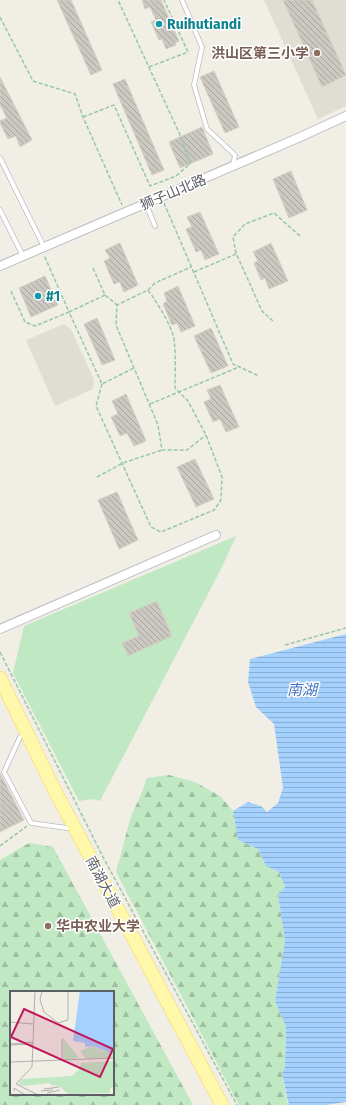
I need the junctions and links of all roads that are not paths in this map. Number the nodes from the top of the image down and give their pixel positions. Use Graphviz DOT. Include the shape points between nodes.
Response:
graph roads {
  1 [pos="182,0"];
  2 [pos="346,116"];
  3 [pos="0,158"];
  4 [pos="234,166"];
  5 [pos="146,204"];
  6 [pos="0,210"];
  7 [pos="155,226"];
  8 [pos="43,247"];
  9 [pos="23,256"];
  10 [pos="0,266"];
  11 [pos="216,535"];
  12 [pos="0,629"];
  13 [pos="0,678"];
  14 [pos="0,698"];
  15 [pos="20,737"];
  16 [pos="67,828"];
  17 [pos="212,1105"];
  18 [pos="222,1105"];
  1 -- 4 [label="lane" via="202,47 194,85 207,129 235,155"];
  2 -- 4 [label="street, 狮子山北路"];
  3 -- 8 [label="lane"];
  4 -- 5 [label="street, 狮子山北路"];
  5 -- 7 [label="lane"];
  5 -- 8 [label="street, 狮子山北路"];
  6 -- 9 [label="lane"];
  8 -- 9 [label="street, 狮子山北路"];
  9 -- 10 [label="street, 狮子山北路"];
  11 -- 12 [label="street"];
  13 -- 18 [label="main road, 南湖大道" via="54,789"];
  14 -- 15 [label="main road, 南湖大道"];
  15 -- 16 [label="main road, 南湖大道"];
  15 -- 16 [label="lane" via="4,772 31,823"];
  16 -- 17 [label="main road, 南湖大道"];
}
